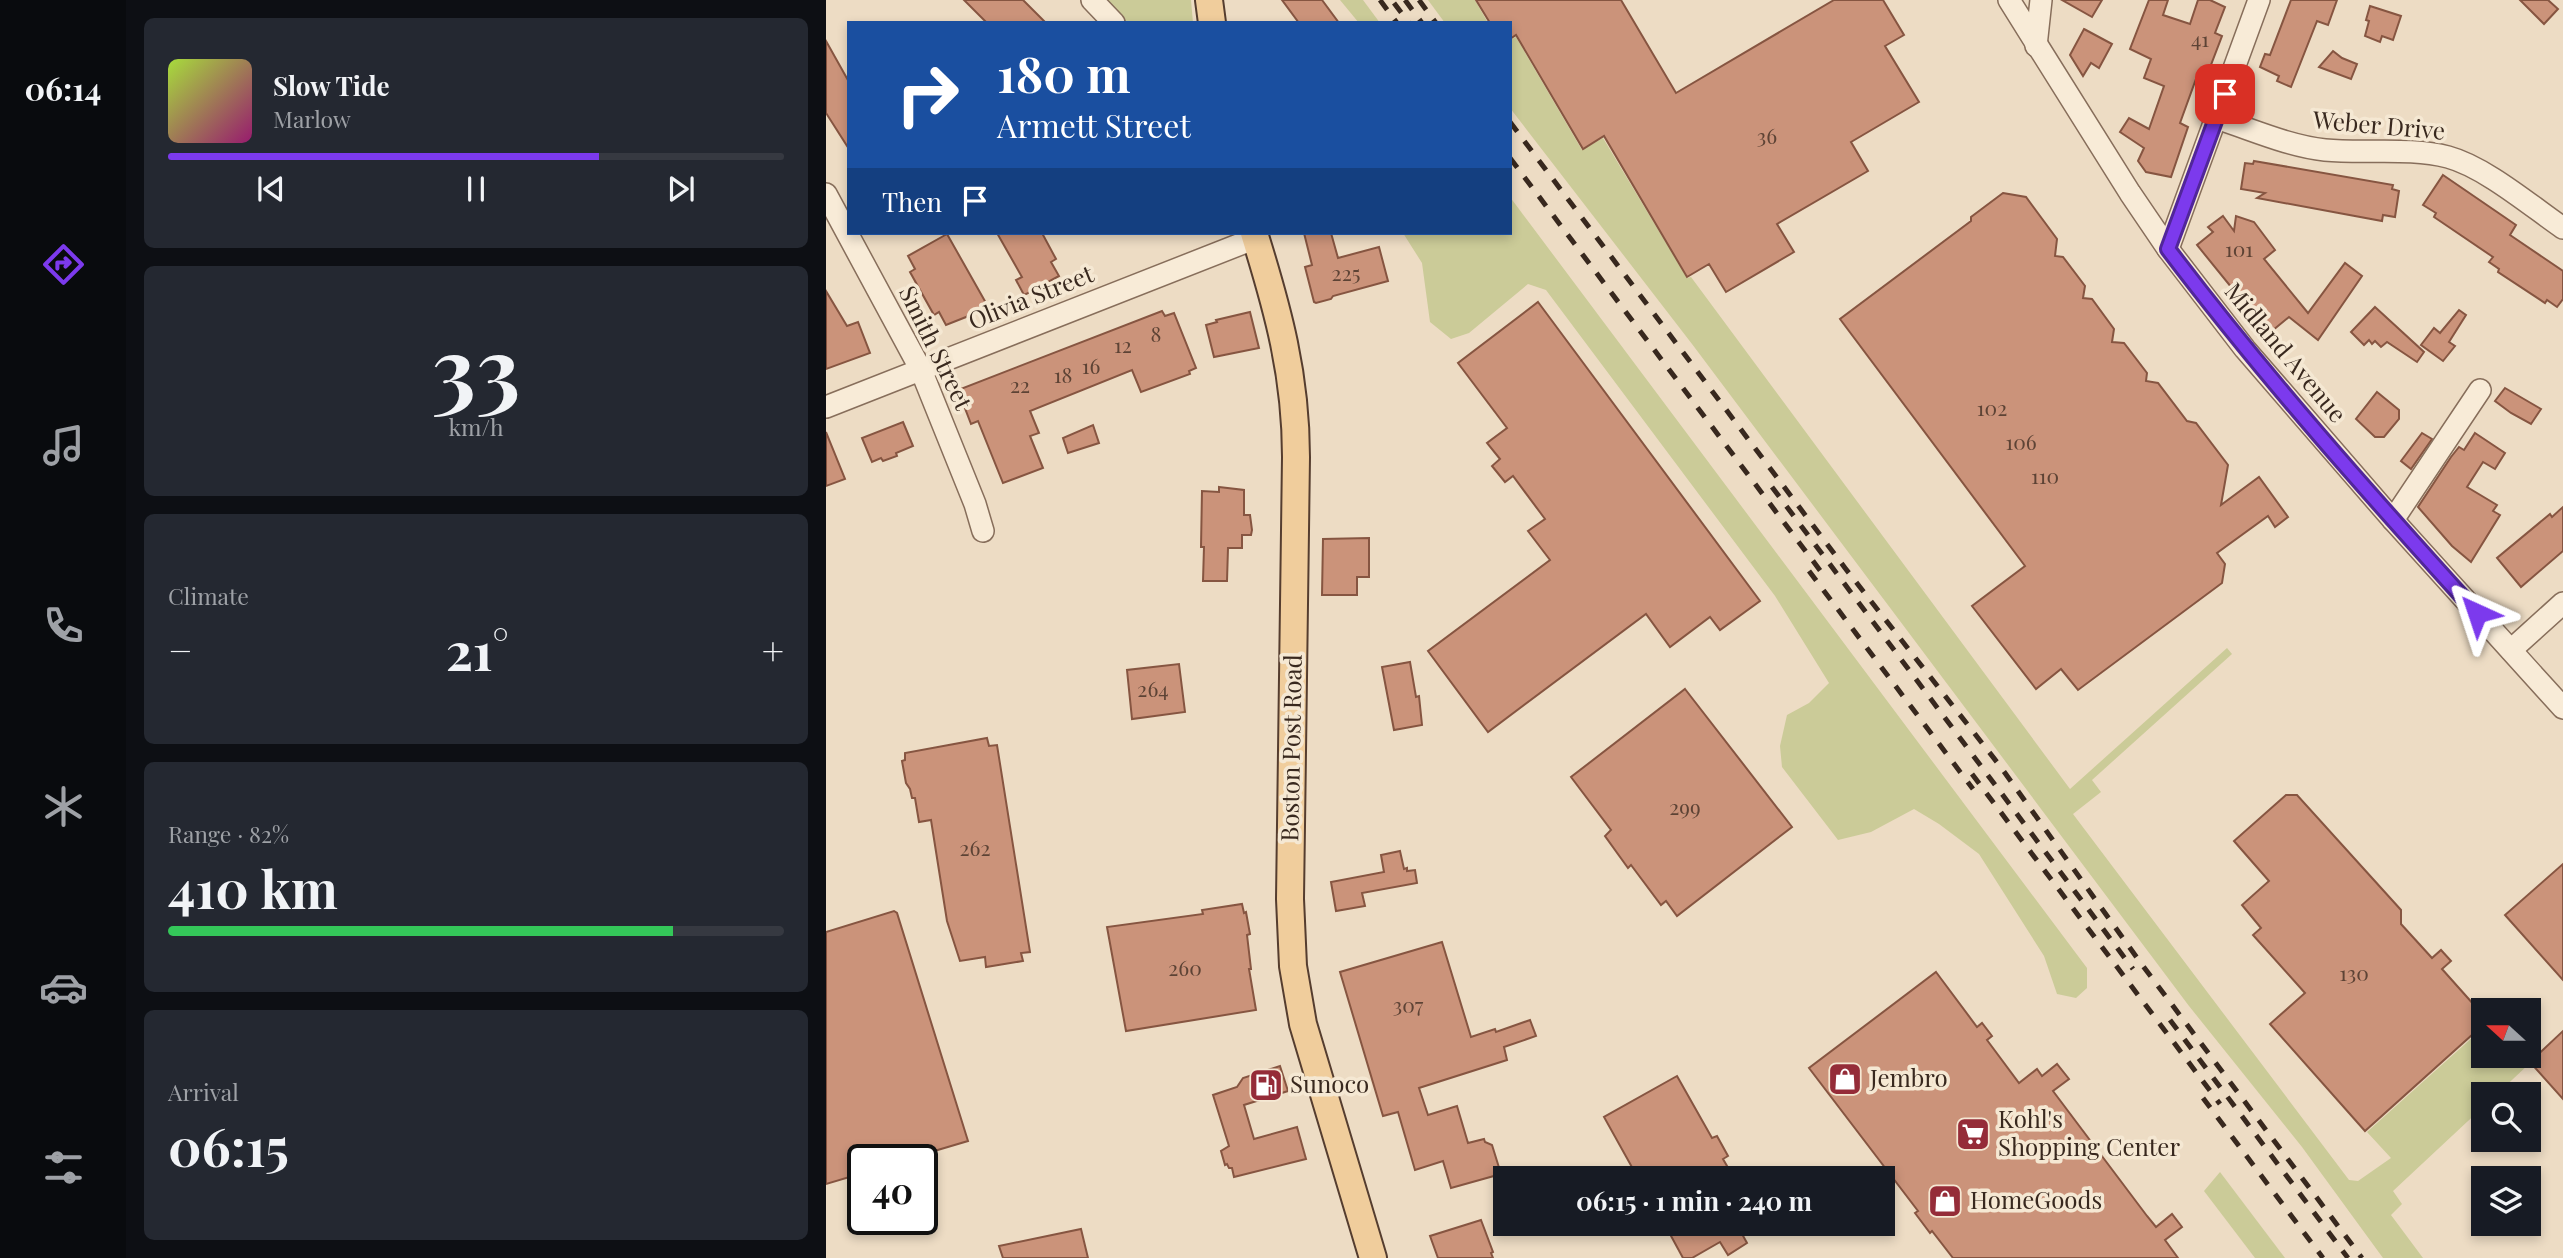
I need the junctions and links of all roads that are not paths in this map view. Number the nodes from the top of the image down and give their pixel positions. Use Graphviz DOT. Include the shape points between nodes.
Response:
graph roads {
  1 [pos="1092,0"];
  2 [pos="1209,0"];
  3 [pos="2009,0"];
  4 [pos="2041,0"];
  5 [pos="2259,0"];
  6 [pos="1112,21"];
  7 [pos="1212,21"];
  8 [pos="2036,46"];
  9 [pos="2216,118"];
  10 [pos="826,194"];
  11 [pos="2563,228"];
  12 [pos="847,233"];
  13 [pos="848,235"];
  14 [pos="1255,235"];
  15 [pos="2168,249"];
  16 [pos="921,370"];
  17 [pos="2480,390"];
  18 [pos="826,407"];
  19 [pos="2393,520"];
  20 [pos="983,531"];
  21 [pos="2563,603"];
  22 [pos="2511,650"];
  23 [pos="2563,708"];
  24 [pos="1373,1258"];
  1 -- 6 [label="street"];
  2 -- 7 [label="main road"];
  3 -- 8 [label="street, Midland Avenue"];
  4 -- 8 [label="street"];
  5 -- 9 [label="street"];
  8 -- 15 [label="street, Midland Avenue"];
  9 -- 11 [label="street, Weber Drive" via="2323,150 2449,157"];
  9 -- 15 [label="street"];
  10 -- 12 [label="street, Smith Street"];
  13 -- 16 [label="street, Smith Street"];
  14 -- 16 [label="street, Olivia Street"];
  14 -- 24 [label="main road, Boston Post Road" via="1285,340 1294,410 1293,966 1303,1024"];
  15 -- 19 [label="street, Midland Avenue" via="2245,349"];
  16 -- 18 [label="street, Olivia Street"];
  16 -- 20 [label="street, Smith Street"];
  17 -- 19 [label="street"];
  19 -- 22 [label="street, Midland Avenue"];
  21 -- 22 [label="street"];
  22 -- 23 [label="street, Midland Avenue"];
}
